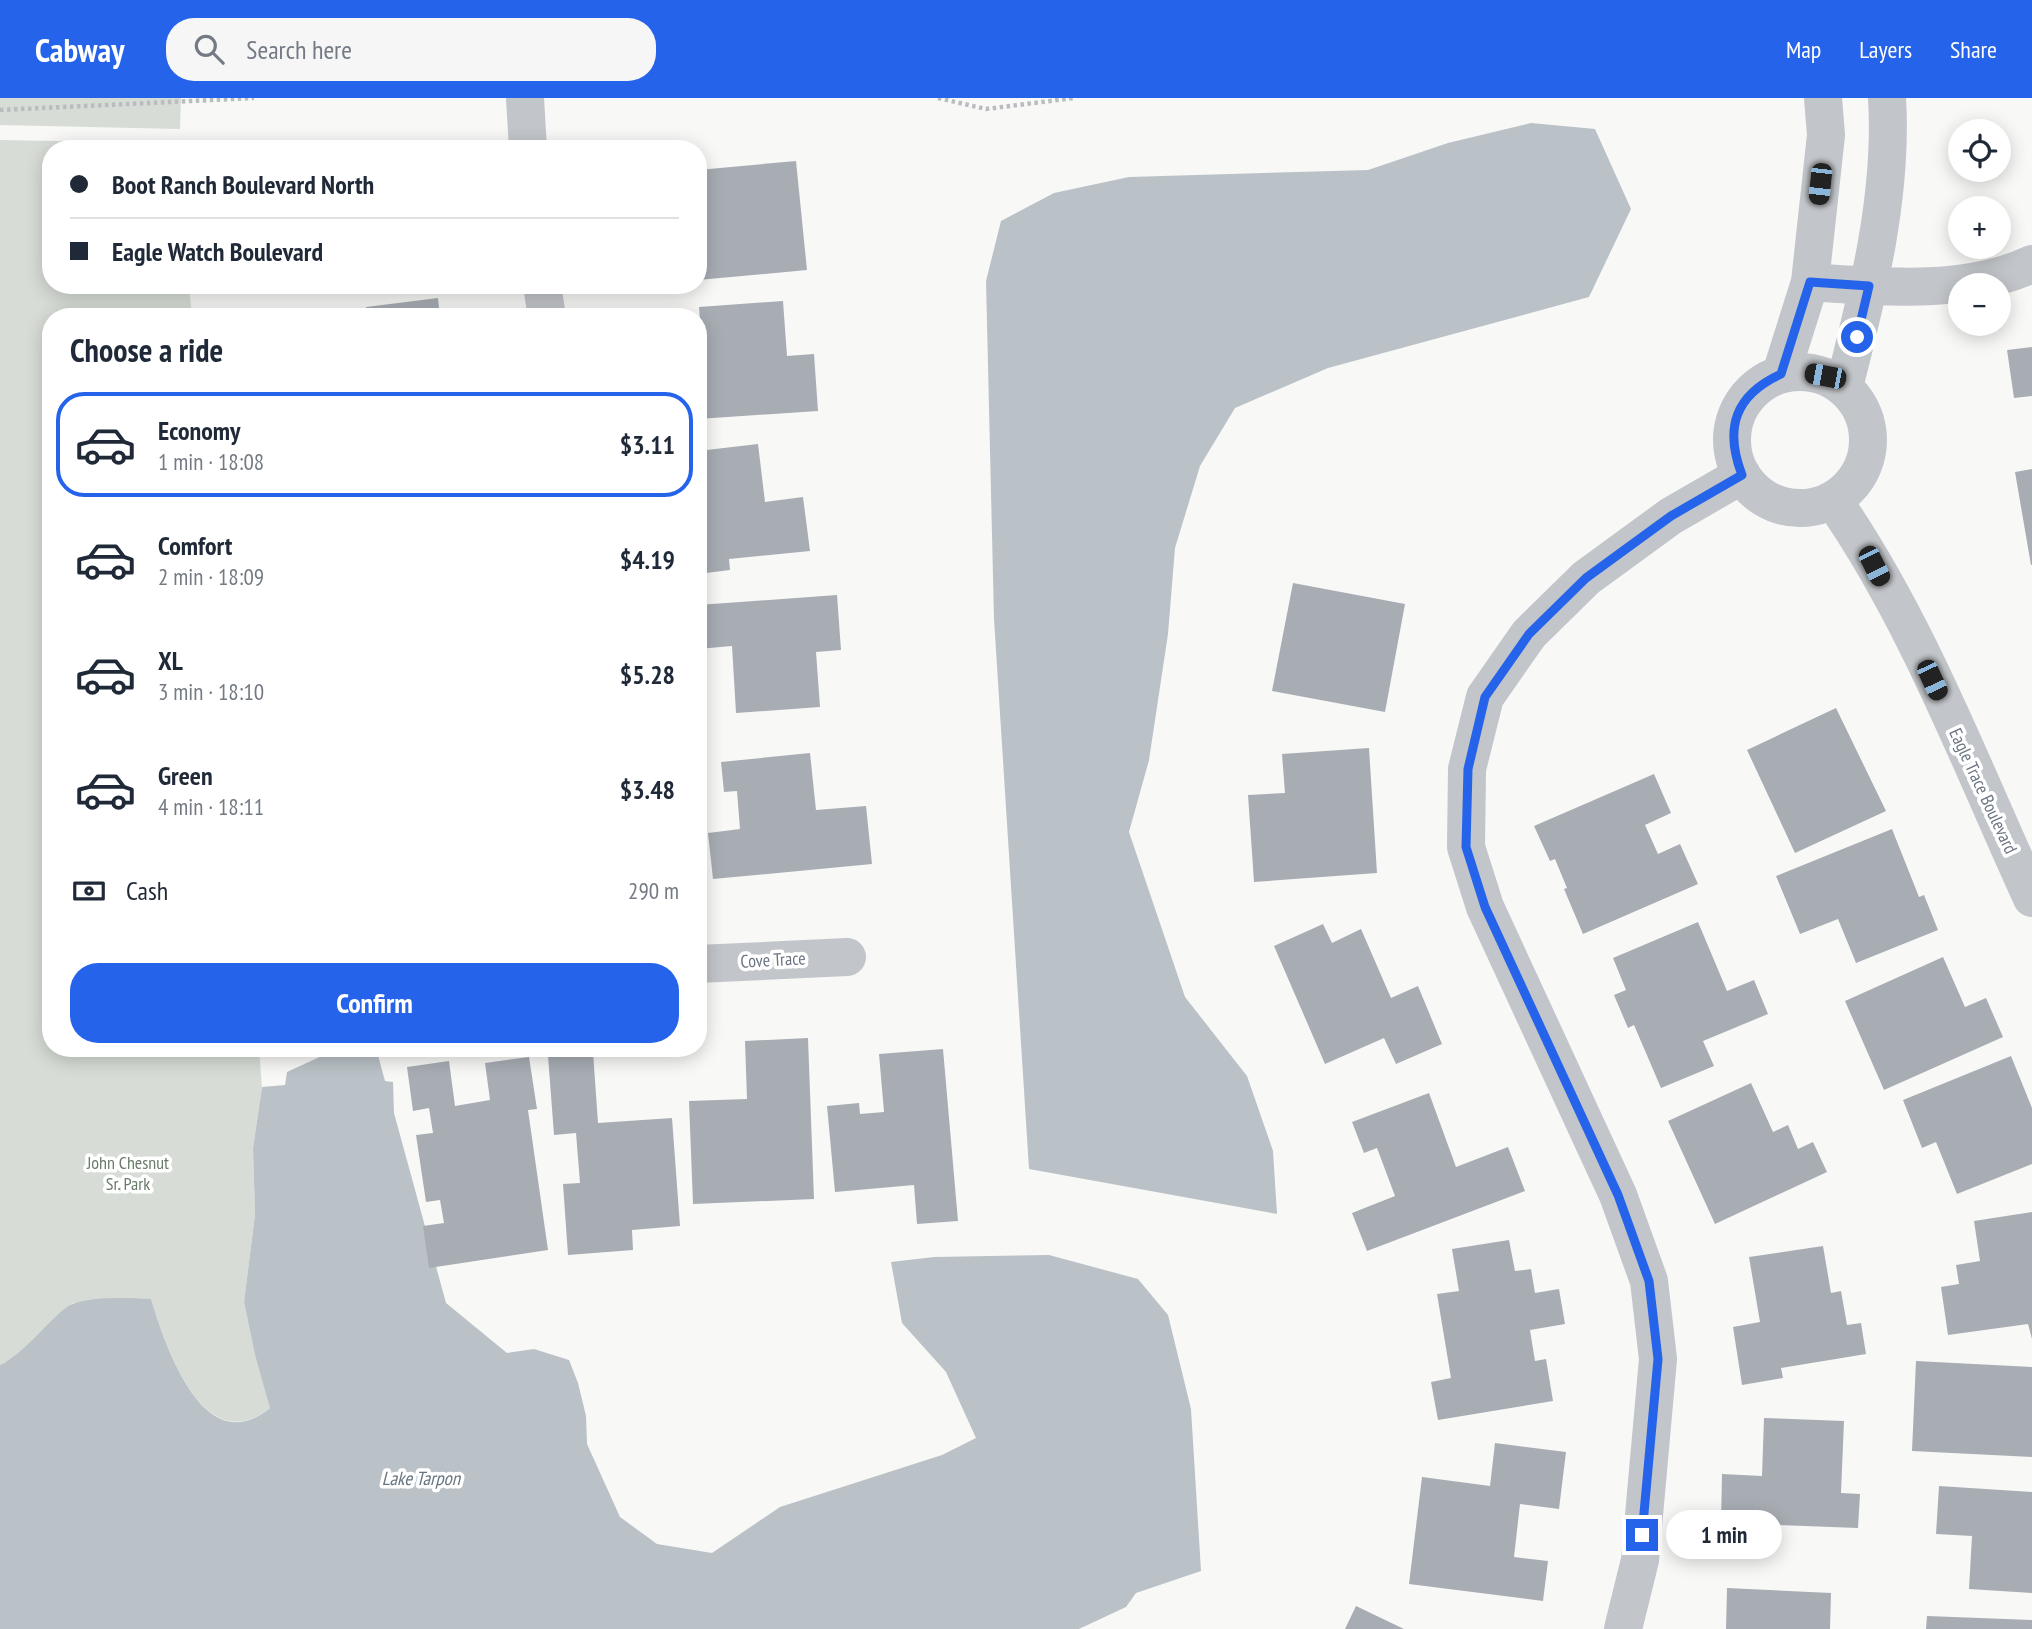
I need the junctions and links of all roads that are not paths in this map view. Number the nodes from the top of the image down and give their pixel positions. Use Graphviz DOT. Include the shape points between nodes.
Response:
graph roads {
  1 [pos="525,98"];
  2 [pos="1823,98"];
  3 [pos="1887,98"];
  4 [pos="527,140"];
  5 [pos="2032,264"];
  6 [pos="1810,282"];
  7 [pos="1869,286"];
  8 [pos="1781,374"];
  9 [pos="1844,387"];
  10 [pos="1742,475"];
  11 [pos="1833,500"];
  12 [pos="2032,898"];
  13 [pos="847,957"];
  14 [pos="707,964"];
  15 [pos="1623,1629"];
  1 -- 4 [label="street"];
  2 -- 6 [label="street" via="1826,135"];
  3 -- 7 [label="street" via="1890,142"];
  5 -- 7 [label="street" via="2008,275 1957,283"];
  6 -- 7 [label="street"];
  6 -- 8 [label="street"];
  7 -- 9 [label="street"];
  8 -- 9 [label="street" via="1803,371"];
  8 -- 10 [label="street" via="1763,382 1737,414 1732,435"];
  9 -- 11 [label="street" via="1867,425 1868,447 1850,487"];
  10 -- 11 [label="street" via="1755,491 1792,508"];
  10 -- 15 [label="street" via="1671,516 1586,578 1529,634 1485,697 1468,769 1466,847 1485,907 1618,1195 1649,1281 1658,1359 1640,1560"];
  11 -- 12 [label="street, Eagle Trace Boulevard" via="1863,544 1921,656"];
  13 -- 14 [label="street, Cove Trace"];
}
